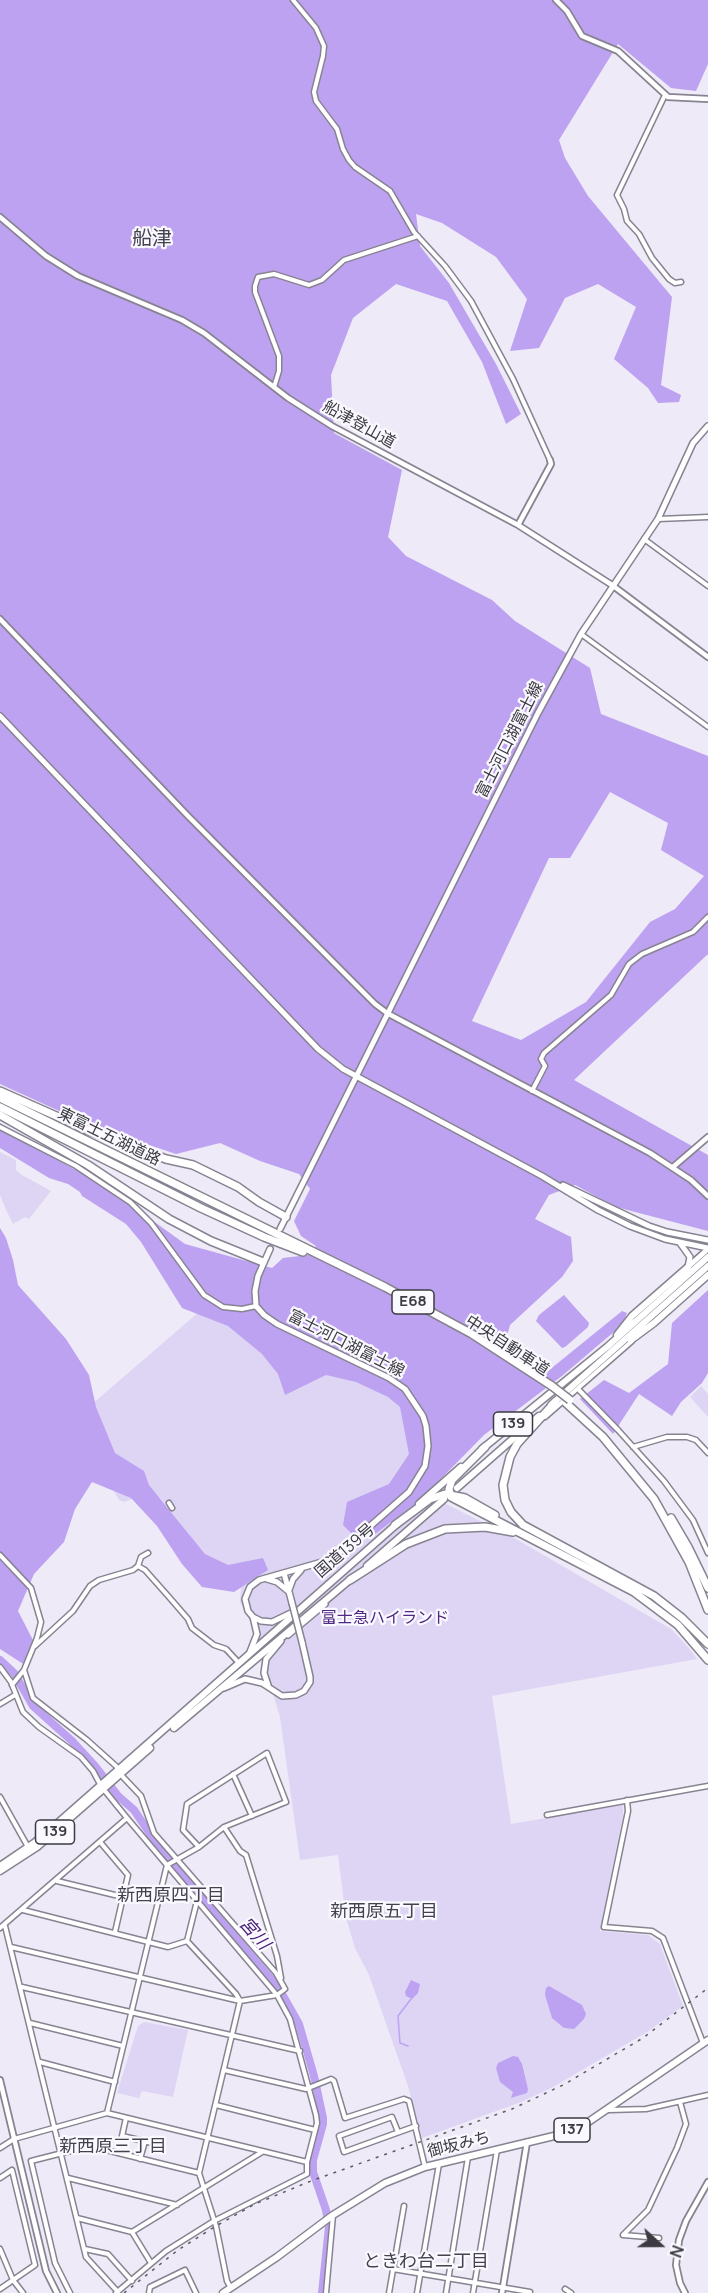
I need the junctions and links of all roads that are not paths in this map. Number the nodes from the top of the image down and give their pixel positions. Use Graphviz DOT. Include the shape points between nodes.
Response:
graph roads {
  1 [pos="293,0"];
  2 [pos="556,0"];
  3 [pos="665,95"];
  4 [pos="708,99"];
  5 [pos="0,217"];
  6 [pos="418,236"];
  7 [pos="681,282"];
  8 [pos="274,387"];
  9 [pos="708,426"];
  10 [pos="550,460"];
  11 [pos="708,517"];
  12 [pos="658,519"];
  13 [pos="518,525"];
  14 [pos="644,539"];
  15 [pos="612,585"];
  16 [pos="708,586"];
  17 [pos="0,619"];
  18 [pos="581,634"];
  19 [pos="708,657"];
  20 [pos="0,716"];
  21 [pos="708,727"];
  22 [pos="708,917"];
  23 [pos="387,1013"];
  24 [pos="356,1077"];
  25 [pos="532,1090"];
  26 [pos="0,1091"];
  27 [pos="0,1098"];
  28 [pos="0,1107"];
  29 [pos="0,1115"];
  30 [pos="0,1127"];
  31 [pos="708,1137"];
  32 [pos="673,1167"];
  33 [pos="542,1176"];
  34 [pos="708,1196"];
  35 [pos="206,1200"];
  36 [pos="201,1208"];
  37 [pos="286,1217"];
  38 [pos="280,1229"];
  39 [pos="708,1240"];
  40 [pos="680,1243"];
  41 [pos="270,1249"];
  42 [pos="708,1249"];
  43 [pos="708,1257"];
  44 [pos="263,1262"];
  45 [pos="708,1266"];
  46 [pos="688,1267"];
  47 [pos="708,1275"];
  48 [pos="256,1306"];
  49 [pos="637,1336"];
  50 [pos="609,1350"];
  51 [pos="550,1388"];
  52 [pos="578,1389"];
  53 [pos="555,1402"];
  54 [pos="568,1402"];
  55 [pos="537,1424"];
  56 [pos="486,1447"];
  57 [pos="633,1447"];
  58 [pos="708,1453"];
  59 [pos="458,1488"];
  60 [pos="447,1497"];
  61 [pos="169,1503"];
  62 [pos="172,1508"];
  63 [pos="395,1525"];
  64 [pos="535,1531"];
  65 [pos="527,1536"];
  66 [pos="148,1553"];
  67 [pos="708,1553"];
  68 [pos="0,1555"];
  69 [pos="138,1566"];
  70 [pos="302,1569"];
  71 [pos="284,1573"];
  72 [pos="263,1579"];
  73 [pos="350,1580"];
  74 [pos="708,1588"];
  75 [pos="289,1592"];
  76 [pos="318,1593"];
  77 [pos="708,1610"];
  78 [pos="253,1617"];
  79 [pos="708,1644"];
  80 [pos="34,1647"];
  81 [pos="708,1660"];
  82 [pos="241,1662"];
  83 [pos="0,1667"];
  84 [pos="24,1671"];
  85 [pos="13,1683"];
  86 [pos="269,1687"];
  87 [pos="15,1695"];
  88 [pos="203,1702"];
  89 [pos="0,1704"];
  90 [pos="119,1773"];
  91 [pos="233,1773"];
  92 [pos="104,1786"];
  93 [pos="708,1786"];
  94 [pos="0,1797"];
  95 [pos="627,1800"];
  96 [pos="547,1815"];
  97 [pos="252,1816"];
  98 [pos="128,1818"];
  99 [pos="224,1827"];
  100 [pos="100,1842"];
  101 [pos="28,1847"];
  102 [pos="199,1847"];
  103 [pos="176,1860"];
  104 [pos="168,1865"];
  105 [pos="0,1866"];
  106 [pos="0,1871"];
  107 [pos="56,1881"];
  108 [pos="123,1897"];
  109 [pos="198,1901"];
  110 [pos="22,1910"];
  111 [pos="5,1926"];
  112 [pos="0,1928"];
  113 [pos="115,1932"];
  114 [pos="187,1941"];
  115 [pos="150,1942"];
  116 [pos="11,1947"];
  117 [pos="140,1976"];
  118 [pos="282,1982"];
  119 [pos="22,1987"];
  120 [pos="278,1994"];
  121 [pos="240,2001"];
  122 [pos="132,2012"];
  123 [pos="30,2023"];
  124 [pos="233,2035"];
  125 [pos="706,2042"];
  126 [pos="123,2046"];
  127 [pos="300,2052"];
  128 [pos="39,2062"];
  129 [pos="224,2070"];
  130 [pos="0,2080"];
  131 [pos="115,2082"];
  132 [pos="310,2089"];
  133 [pos="708,2095"];
  134 [pos="680,2102"];
  135 [pos="216,2105"];
  136 [pos="608,2110"];
  137 [pos="107,2113"];
  138 [pos="126,2118"];
  139 [pos="416,2126"];
  140 [pos="55,2127"];
  141 [pos="315,2130"];
  142 [pos="398,2132"];
  143 [pos="207,2137"];
  144 [pos="14,2139"];
  145 [pos="145,2141"];
  146 [pos="527,2142"];
  147 [pos="152,2143"];
  148 [pos="0,2148"];
  149 [pos="497,2149"];
  150 [pos="263,2152"];
  151 [pos="61,2154"];
  152 [pos="468,2156"];
  153 [pos="140,2159"];
  154 [pos="307,2162"];
  155 [pos="440,2163"];
  156 [pos="425,2167"];
  157 [pos="199,2173"];
  158 [pos="0,2178"];
  159 [pos="68,2178"];
  160 [pos="708,2181"];
  161 [pos="205,2188"];
  162 [pos="177,2205"];
  163 [pos="404,2206"];
  164 [pos="332,2216"];
  165 [pos="77,2218"];
  166 [pos="214,2221"];
  167 [pos="132,2232"];
  168 [pos="659,2238"];
  169 [pos="0,2249"];
  170 [pos="85,2249"];
  171 [pos="151,2263"];
  172 [pos="393,2269"];
  173 [pos="420,2274"];
  174 [pos="448,2278"];
  175 [pos="13,2280"];
  176 [pos="132,2281"];
  177 [pos="475,2283"];
  178 [pos="0,2289"];
  179 [pos="565,2289"];
  180 [pos="232,2290"];
  181 [pos="502,2290"];
  182 [pos="117,2292"];
  183 [pos="530,2292"];
  184 [pos="23,2293"];
  185 [pos="57,2293"];
  186 [pos="70,2293"];
  187 [pos="149,2293"];
  188 [pos="196,2293"];
  189 [pos="223,2293"];
  190 [pos="326,2293"];
  191 [pos="389,2293"];
  192 [pos="417,2293"];
  193 [pos="446,2293"];
  194 [pos="473,2293"];
  195 [pos="571,2293"];
  196 [pos="685,2293"];
  1 -- 6 [label="street" via="316,28 324,46 314,92 316,101 337,129 349,160 390,191"];
  2 -- 3 [label="street" via="582,36 618,51"];
  3 -- 4 [label="street"];
  3 -- 7 [label="street" via="617,195 627,221 652,258 669,279"];
  5 -- 8 [label="street, 船津登山道" via="46,256 78,276 182,320"];
  6 -- 8 [label="street" via="344,260 322,280 309,285 274,274 258,277 255,292 279,356"];
  6 -- 10 [label="street" via="471,301"];
  8 -- 13 [label="street, 船津登山道" via="332,426"];
  9 -- 12 [label="main road, 富士河口湖富士線" via="693,443"];
  10 -- 13 [label="street"];
  11 -- 12 [label="street"];
  12 -- 14 [label="main road, 富士河口湖富士線"];
  13 -- 15 [label="street, 船津登山道"];
  14 -- 15 [label="main road, 富士河口湖富士線"];
  14 -- 16 [label="street"];
  15 -- 18 [label="main road, 富士河口湖富士線"];
  15 -- 19 [label="street, 船津登山道"];
  17 -- 23 [label="street" via="187,815"];
  18 -- 21 [label="street"];
  18 -- 23 [label="main road, 富士河口湖富士線"];
  20 -- 24 [label="main road" via="318,1049"];
  22 -- 25 [label="street" via="693,932 642,954 629,964 611,996 544,1053 541,1059 545,1066"];
  23 -- 24 [label="main road, 富士河口湖富士線"];
  23 -- 25 [label="street"];
  24 -- 33 [label="main road"];
  24 -- 37 [label="main road, 富士河口湖富士線"];
  25 -- 32 [label="street"];
  26 -- 37 [label="highway" via="90,1131 209,1172"];
  27 -- 35 [label="highway, 東富士五湖道路 / E68"];
  28 -- 36 [label="highway, 東富士五湖道路 / E68"];
  29 -- 44 [label="highway" via="88,1165 169,1219"];
  30 -- 48 [label="street" via="76,1166 130,1202 152,1223 204,1295 223,1307"];
  31 -- 32 [label="street"];
  32 -- 34 [label="street"];
  33 -- 39 [label="main road" via="649,1226"];
  33 -- 40 [label="main road" via="634,1228"];
  35 -- 51 [label="highway, 中央自動車道 / E68" via="431,1311 509,1356"];
  36 -- 51 [label="highway, 中央自動車道 / E68" via="383,1290 470,1337"];
  37 -- 38 [label="main road, 富士河口湖富士線"];
  40 -- 42 [label="main road"];
  40 -- 46 [label="main road" via="690,1257"];
  41 -- 44 [label="main road"];
  42 -- 46 [label="main road"];
  43 -- 50 [label="highway, 国道139号 / 139"];
  44 -- 48 [label="main road" via="255,1290"];
  45 -- 50 [label="highway, 国道139号 / 139"];
  46 -- 50 [label="highway" via="632,1316"];
  47 -- 49 [label="highway"];
  48 -- 70 [label="main road, 富士河口湖富士線" via="277,1324 397,1383 418,1406 426,1426 425,1466 409,1492 343,1550"];
  49 -- 50 [label="highway"];
  49 -- 52 [label="street"];
  50 -- 53 [label="highway, 国道139号 / 139"];
  50 -- 56 [label="highway, 国道139号 / 139"];
  51 -- 54 [label="highway, 中央自動車道 / E68, bridge"];
  52 -- 55 [label="street"];
  52 -- 57 [label="street"];
  53 -- 55 [label="highway"];
  53 -- 59 [label="highway, 国道139号 / 139"];
  54 -- 74 [label="highway, 中央自動車道 / E68" via="624,1455 655,1495"];
  54 -- 77 [label="highway, 中央自動車道 / E68" via="654,1499 689,1562"];
  55 -- 64 [label="highway" via="517,1444 503,1485 511,1512"];
  56 -- 60 [label="highway" via="452,1480"];
  56 -- 63 [label="highway, 国道139号 / 139"];
  57 -- 58 [label="street" via="667,1437 687,1437 696,1440"];
  57 -- 67 [label="street" via="693,1520"];
  60 -- 63 [label="highway" via="430,1499"];
  60 -- 64 [label="highway" via="465,1498 506,1521"];
  60 -- 65 [label="highway"];
  60 -- 73 [label="highway, 国道139号 / 139"];
  61 -- 62 [label="street"];
  63 -- 76 [label="highway, 国道139号 / 139"];
  64 -- 79 [label="highway" via="638,1586 668,1606"];
  65 -- 73 [label="highway" via="485,1527 445,1529 406,1544"];
  65 -- 81 [label="highway" via="649,1602 686,1634"];
  66 -- 69 [label="street" via="141,1557"];
  68 -- 80 [label="street" via="31,1588 41,1623"];
  69 -- 80 [label="street" via="90,1586 73,1611"];
  69 -- 82 [label="street" via="169,1597 192,1628"];
  70 -- 71 [label="main road, 富士河口湖富士線"];
  70 -- 75 [label="main road"];
  71 -- 72 [label="main road, 富士河口湖富士線"];
  71 -- 75 [label="main road"];
  72 -- 75 [label="main road" via="277,1582"];
  72 -- 78 [label="main road" via="246,1593 246,1606"];
  73 -- 86 [label="main road" via="270,1653 264,1666"];
  73 -- 88 [label="highway, 国道139号 / 139"];
  75 -- 86 [label="main road, bridge" via="310,1677 300,1693 280,1695"];
  76 -- 78 [label="main road" via="278,1621"];
  76 -- 82 [label="highway, 国道139号 / 139"];
  78 -- 82 [label="main road" via="256,1638"];
  80 -- 84 [label="street"];
  82 -- 90 [label="highway, 国道139号 / 139"];
  83 -- 85 [label="street"];
  84 -- 85 [label="street"];
  84 -- 90 [label="street" via="38,1704 87,1740"];
  85 -- 87 [label="street"];
  86 -- 88 [label="main road" via="252,1679 238,1680"];
  87 -- 89 [label="street"];
  87 -- 92 [label="street" via="23,1712 81,1757"];
  88 -- 90 [label="highway, 国道139号 / 139"];
  90 -- 92 [label="highway, 国道139号 / 139"];
  90 -- 103 [label="street" via="141,1796 154,1833"];
  91 -- 97 [label="street"];
  91 -- 97 [label="street" via="267,1753 286,1802"];
  91 -- 102 [label="street" via="187,1804 183,1830"];
  92 -- 98 [label="street"];
  92 -- 101 [label="highway, 国道139号 / 139"];
  92 -- 106 [label="highway, 国道139号 / 139" via="37,1847"];
  93 -- 95 [label="street"];
  94 -- 101 [label="street"];
  95 -- 96 [label="street"];
  95 -- 125 [label="street" via="604,1927 652,1931 663,1938"];
  97 -- 99 [label="street"];
  98 -- 100 [label="street"];
  98 -- 104 [label="street"];
  99 -- 102 [label="street"];
  99 -- 118 [label="street" via="246,1855"];
  100 -- 107 [label="street"];
  100 -- 108 [label="street" via="128,1875"];
  101 -- 105 [label="highway, 国道139号 / 139"];
  102 -- 103 [label="street"];
  103 -- 104 [label="street"];
  103 -- 118 [label="street"];
  104 -- 109 [label="street"];
  104 -- 115 [label="street"];
  107 -- 108 [label="street"];
  107 -- 110 [label="street"];
  108 -- 113 [label="street"];
  109 -- 114 [label="street"];
  109 -- 120 [label="street"];
  110 -- 111 [label="street"];
  110 -- 113 [label="street"];
  111 -- 112 [label="street"];
  111 -- 116 [label="street"];
  113 -- 115 [label="street"];
  114 -- 115 [label="street" via="168,1947"];
  114 -- 121 [label="street"];
  115 -- 117 [label="street"];
  116 -- 117 [label="street"];
  116 -- 119 [label="street"];
  117 -- 121 [label="street"];
  117 -- 122 [label="street"];
  118 -- 120 [label="street" via="285,1989"];
  119 -- 122 [label="street"];
  119 -- 123 [label="street"];
  120 -- 121 [label="street"];
  120 -- 127 [label="street"];
  121 -- 124 [label="street"];
  122 -- 124 [label="street"];
  122 -- 126 [label="street"];
  123 -- 126 [label="street"];
  123 -- 128 [label="street"];
  124 -- 127 [label="street"];
  124 -- 129 [label="street"];
  125 -- 136 [label="highway, 御坂みち / 137"];
  126 -- 131 [label="street"];
  127 -- 132 [label="street"];
  128 -- 131 [label="street"];
  128 -- 140 [label="street"];
  129 -- 132 [label="street"];
  129 -- 135 [label="street"];
  130 -- 144 [label="street"];
  131 -- 137 [label="street"];
  132 -- 139 [label="street" via="334,2081 345,2118 404,2099 409,2101"];
  132 -- 141 [label="street"];
  133 -- 134 [label="street"];
  134 -- 136 [label="street" via="646,2109"];
  134 -- 168 [label="street" via="686,2124 677,2148 648,2210 623,2235"];
  135 -- 141 [label="street"];
  135 -- 143 [label="street"];
  136 -- 146 [label="highway, 御坂みち / 137" via="581,2127"];
  137 -- 138 [label="street"];
  137 -- 140 [label="street"];
  138 -- 143 [label="street"];
  138 -- 145 [label="street" via="122,2136"];
  139 -- 142 [label="street"];
  139 -- 156 [label="street"];
  140 -- 144 [label="street"];
  140 -- 151 [label="street"];
  141 -- 154 [label="street"];
  142 -- 142 [label="street" via="344,2152 339,2136 392,2117"];
  143 -- 150 [label="street"];
  143 -- 157 [label="street"];
  144 -- 148 [label="street"];
  144 -- 185 [label="street" via="46,2271"];
  145 -- 147 [label="street"];
  145 -- 153 [label="street"];
  146 -- 149 [label="highway, 御坂みち / 137"];
  146 -- 181 [label="street"];
  149 -- 152 [label="highway, 御坂みち / 137"];
  149 -- 177 [label="street"];
  150 -- 154 [label="street"];
  150 -- 161 [label="street"];
  151 -- 153 [label="street" via="90,2146"];
  151 -- 159 [label="street"];
  151 -- 186 [label="street" via="31,2161 55,2263"];
  152 -- 155 [label="highway, 御坂みち / 137"];
  152 -- 174 [label="street"];
  153 -- 157 [label="street"];
  154 -- 166 [label="street" via="307,2174"];
  155 -- 156 [label="highway, 御坂みち / 137"];
  155 -- 173 [label="street"];
  156 -- 164 [label="highway, 御坂みち / 137" via="384,2183"];
  157 -- 161 [label="street"];
  158 -- 175 [label="street" via="12,2170 35,2265"];
  159 -- 162 [label="street"];
  159 -- 165 [label="street"];
  160 -- 196 [label="street" via="679,2240 676,2265"];
  161 -- 162 [label="street"];
  161 -- 166 [label="street"];
  162 -- 167 [label="street"];
  163 -- 172 [label="street"];
  164 -- 180 [label="highway, 御坂みち / 137"];
  164 -- 190 [label="street"];
  165 -- 167 [label="street"];
  165 -- 170 [label="street"];
  166 -- 171 [label="street"];
  166 -- 180 [label="street"];
  167 -- 171 [label="street"];
  169 -- 175 [label="street"];
  170 -- 176 [label="street" via="108,2254"];
  170 -- 182 [label="street" via="86,2257"];
  171 -- 176 [label="street"];
  172 -- 173 [label="street"];
  172 -- 191 [label="street"];
  173 -- 174 [label="street"];
  173 -- 192 [label="street"];
  174 -- 177 [label="street"];
  174 -- 193 [label="street"];
  175 -- 178 [label="street"];
  175 -- 184 [label="street"];
  176 -- 182 [label="street"];
  177 -- 181 [label="street"];
  177 -- 194 [label="street"];
  179 -- 195 [label="street"];
  180 -- 189 [label="highway, 御坂みち / 137"];
  181 -- 183 [label="street"];
  187 -- 188 [label="street" via="150,2287 185,2270"];
}
